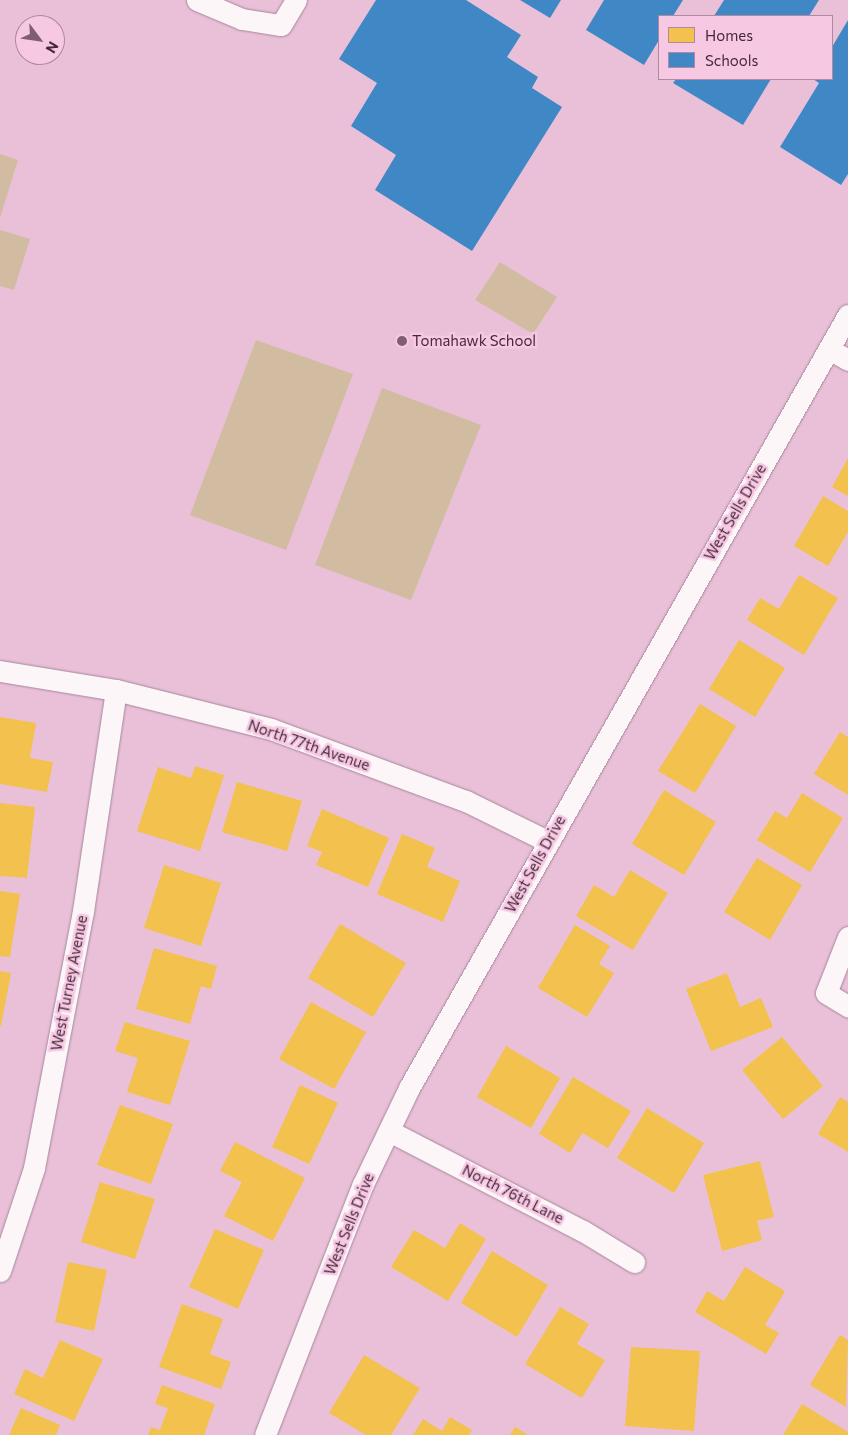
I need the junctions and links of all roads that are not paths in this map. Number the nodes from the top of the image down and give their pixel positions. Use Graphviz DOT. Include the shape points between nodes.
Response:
graph roads {
  1 [pos="197,0"];
  2 [pos="296,0"];
  3 [pos="848,315"];
  4 [pos="829,349"];
  5 [pos="848,360"];
  6 [pos="0,671"];
  7 [pos="116,690"];
  8 [pos="547,841"];
  9 [pos="848,937"];
  10 [pos="848,1006"];
  11 [pos="389,1131"];
  12 [pos="634,1262"];
  13 [pos="0,1271"];
  14 [pos="265,1435"];
  1 -- 2 [label="street" via="242,19 281,25"];
  3 -- 4 [label="street, West Sells Drive"];
  4 -- 5 [label="street"];
  4 -- 8 [label="street, West Sells Drive"];
  6 -- 7 [label="street, North 77th Avenue"];
  7 -- 8 [label="street, North 77th Avenue" via="271,729 466,801"];
  7 -- 13 [label="street, West Turney Avenue" via="83,911 34,1168"];
  8 -- 11 [label="street, West Sells Drive" via="409,1088"];
  9 -- 10 [label="street" via="826,993"];
  11 -- 12 [label="street, North 76th Lane" via="583,1231"];
  11 -- 14 [label="street, West Sells Drive" via="363,1184"];
}
